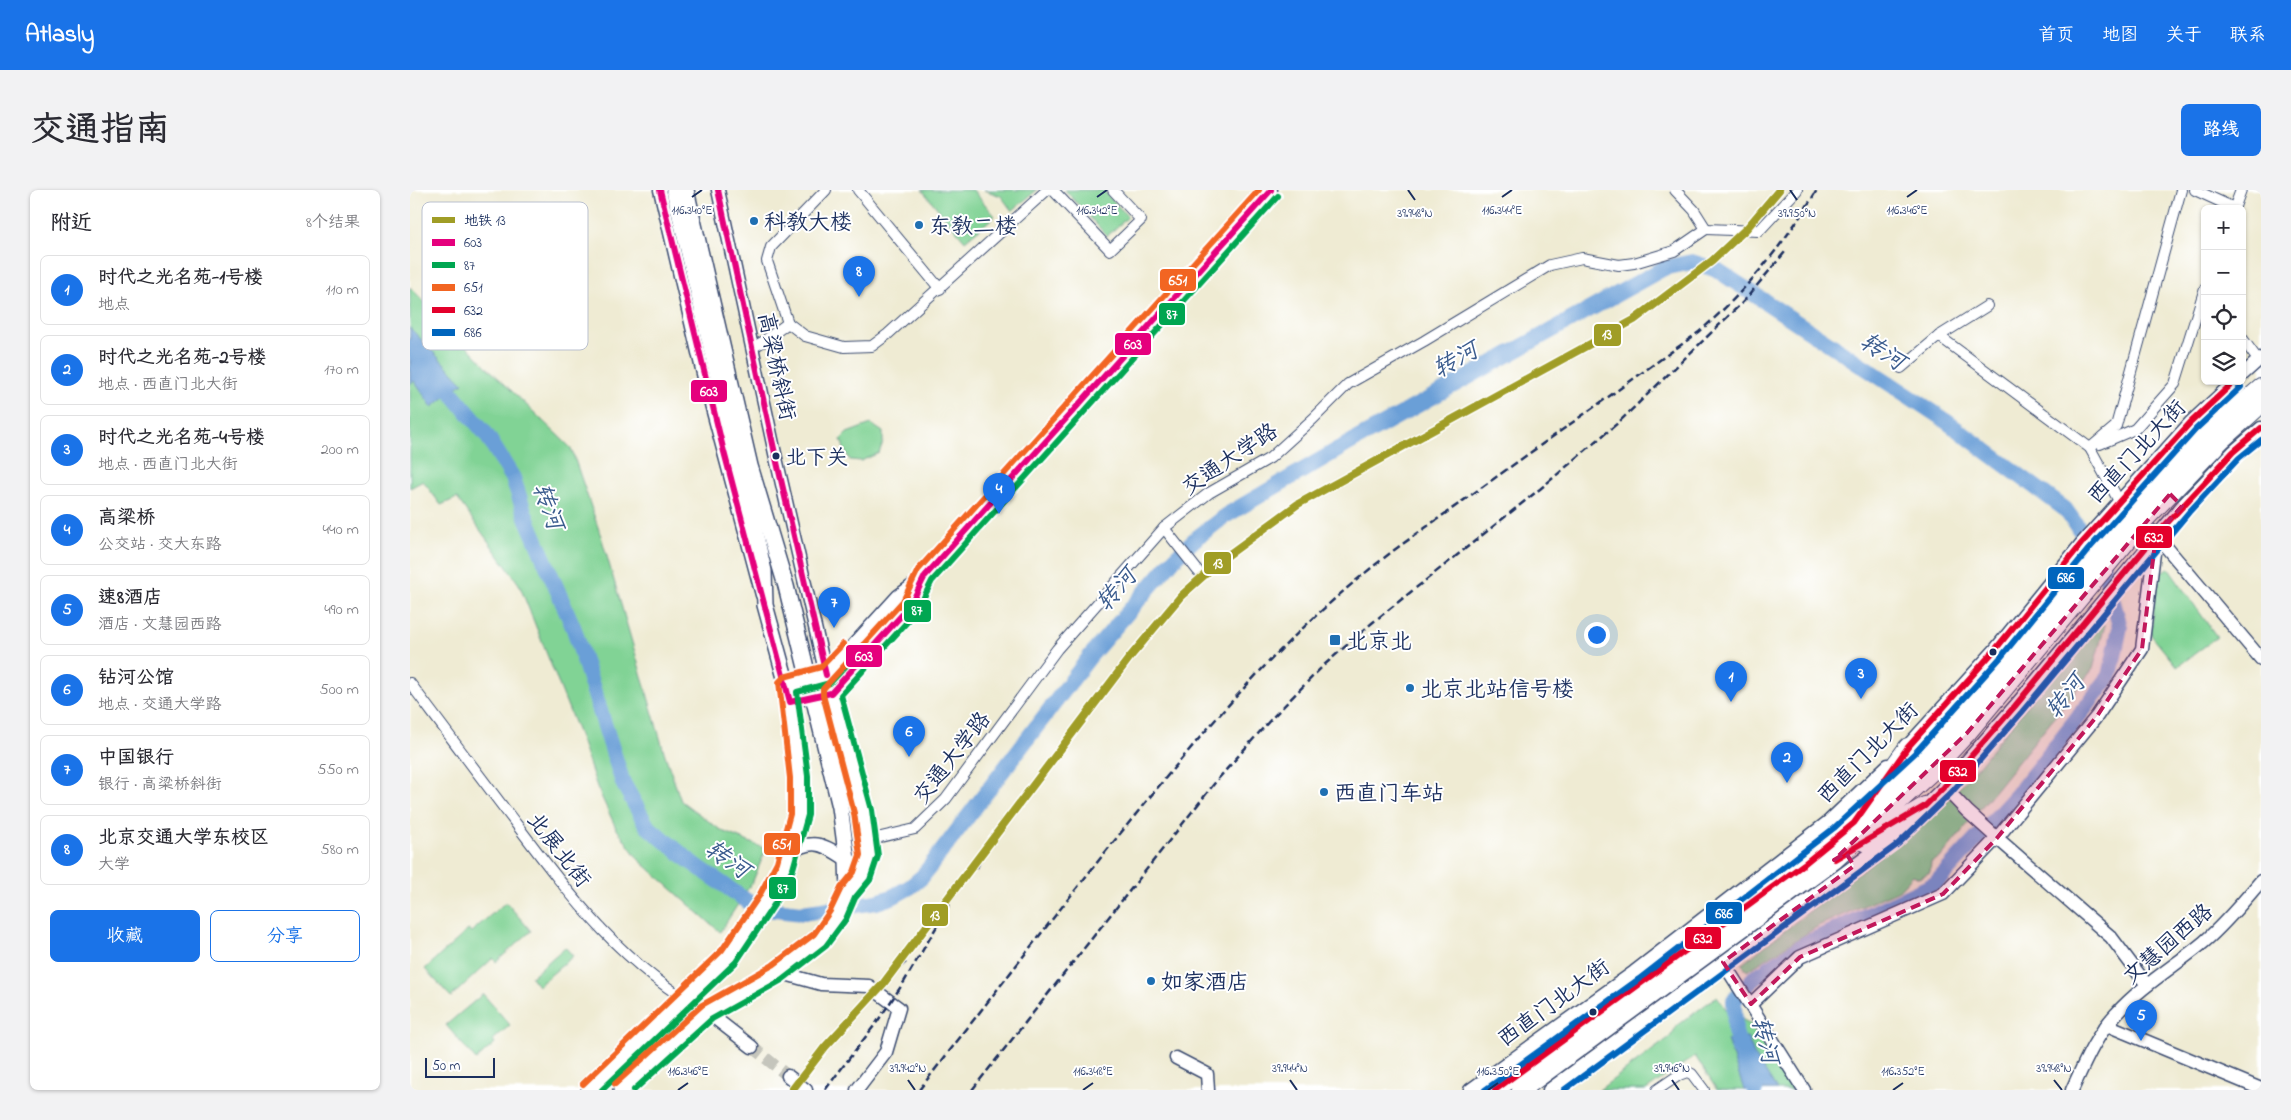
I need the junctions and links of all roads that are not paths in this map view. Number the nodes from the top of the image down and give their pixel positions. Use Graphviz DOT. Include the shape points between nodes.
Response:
graph roads {
  1 [pos="660,190"];
  2 [pos="674,190"];
  3 [pos="686,190"];
  4 [pos="718,190"];
  5 [pos="826,190"];
  6 [pos="858,190"];
  7 [pos="1047,190"];
  8 [pos="1053,190"];
  9 [pos="1113,190"];
  10 [pos="1271,190"];
  11 [pos="1675,190"];
  12 [pos="1797,190"];
  13 [pos="2181,190"];
  14 [pos="2195,190"];
  15 [pos="2241,190"];
  16 [pos="2228,205"];
  17 [pos="2235,205"];
  18 [pos="1706,229"];
  19 [pos="940,289"];
  20 [pos="2203,295"];
  21 [pos="1987,306"];
  22 [pos="788,323"];
  23 [pos="1939,336"];
  24 [pos="2244,340"];
  25 [pos="752,348"];
  26 [pos="2259,359"];
  27 [pos="1901,368"];
  28 [pos="2246,371"];
  29 [pos="2231,385"];
  30 [pos="2261,388"];
  31 [pos="2261,404"];
  32 [pos="2261,428"];
  33 [pos="2090,448"];
  34 [pos="2146,472"];
  35 [pos="2178,476"];
  36 [pos="2120,501"];
  37 [pos="2182,506"];
  38 [pos="2100,523"];
  39 [pos="1164,528"];
  40 [pos="2156,535"];
  41 [pos="2133,564"];
  42 [pos="1196,567"];
  43 [pos="925,576"];
  44 [pos="765,605"];
  45 [pos="2261,659"];
  46 [pos="826,675"];
  47 [pos="807,680"];
  48 [pos="410,683"];
  49 [pos="787,685"];
  50 [pos="831,693"];
  51 [pos="812,697"];
  52 [pos="790,702"];
  53 [pos="1962,727"];
  54 [pos="1908,747"];
  55 [pos="1944,787"];
  56 [pos="1925,806"];
  57 [pos="1854,823"];
  58 [pos="2000,835"];
  59 [pos="868,840"];
  60 [pos="787,859"];
  61 [pos="848,860"];
  62 [pos="1834,860"];
  63 [pos="2261,881"];
  64 [pos="848,893"];
  65 [pos="1724,962"];
  66 [pos="778,972"];
  67 [pos="2147,985"];
  68 [pos="684,1000"];
  69 [pos="1749,1001"];
  70 [pos="707,1012"];
  71 [pos="2107,1025"];
  72 [pos="752,1047"];
  73 [pos="1176,1058"];
  74 [pos="788,1076"];
  75 [pos="2261,1089"];
  76 [pos="589,1090"];
  77 [pos="621,1090"];
  78 [pos="806,1090"];
  79 [pos="857,1090"];
  80 [pos="1208,1090"];
  81 [pos="1470,1090"];
  82 [pos="1495,1090"];
  83 [pos="1522,1090"];
  84 [pos="1549,1090"];
  85 [pos="1657,1090"];
  86 [pos="1704,1090"];
  87 [pos="1804,1090"];
  88 [pos="2072,1090"];
  1 -- 44 [label="street" via="704,378"];
  2 -- 44 [label="main road" via="764,571"];
  3 -- 47 [label="main road" via="750,466 786,586"];
  4 -- 25 [label="street, 高梁桥斜街"];
  5 -- 22 [label="street" via="771,247 767,261"];
  6 -- 19 [label="street"];
  7 -- 19 [label="street"];
  8 -- 9 [label="street" via="1110,250 1141,220"];
  10 -- 43 [label="street"];
  11 -- 18 [label="street"];
  12 -- 18 [label="street" via="1758,231"];
  13 -- 33 [label="street" via="2116,426"];
  14 -- 16 [label="street"];
  15 -- 17 [label="street"];
  18 -- 39 [label="street, 交通大学路" via="1674,251 1634,263 1620,265 1582,258 1550,265 1348,384 1270,458 1209,493"];
  19 -- 22 [label="street" via="872,346 844,347 823,342 805,336"];
  20 -- 33 [label="street" via="2175,384 2135,429"];
  21 -- 23 [label="street"];
  22 -- 25 [label="street"];
  23 -- 27 [label="street"];
  23 -- 33 [label="street"];
  24 -- 26 [label="street"];
  25 -- 46 [label="street, 高梁桥斜街"];
  26 -- 28 [label="street"];
  29 -- 34 [label="street, 西直门北大街" via="2190,423"];
  30 -- 35 [label="highway, 西直门北大街" via="2218,426"];
  31 -- 35 [label="highway, 西直门北大街"];
  32 -- 37 [label="street" via="2233,452"];
  33 -- 36 [label="street"];
  34 -- 36 [label="street, 西直门北大街"];
  34 -- 37 [label="street"];
  35 -- 53 [label="highway, 西直门北大街, bridge" via="2146,518"];
  36 -- 38 [label="street, 西直门北大街"];
  36 -- 40 [label="street"];
  37 -- 40 [label="street"];
  38 -- 41 [label="street"];
  38 -- 54 [label="street, 西直门北大街" via="1994,651"];
  39 -- 42 [label="street"];
  39 -- 59 [label="street, 交通大学路" via="1057,650 931,815 915,829"];
  40 -- 41 [label="street"];
  40 -- 45 [label="street"];
  40 -- 58 [label="street" via="2142,649 2097,716"];
  41 -- 55 [label="street"];
  43 -- 46 [label="street" via="898,596"];
  43 -- 50 [label="street" via="910,606"];
  44 -- 49 [label="main road"];
  46 -- 47 [label="street"];
  46 -- 50 [label="street, 高梁桥斜街"];
  47 -- 49 [label="street"];
  47 -- 51 [label="main road"];
  48 -- 68 [label="street, 北展北街" via="553,872 607,937"];
  49 -- 52 [label="main road"];
  50 -- 51 [label="street"];
  50 -- 59 [label="street, 高梁桥斜街"];
  51 -- 52 [label="street"];
  51 -- 61 [label="main road" via="840,808"];
  52 -- 60 [label="main road" via="799,777 799,816"];
  53 -- 57 [label="highway, 西直门北大街"];
  53 -- 62 [label="highway, 西直门北大街" via="1930,773"];
  54 -- 57 [label="highway"];
  54 -- 81 [label="street, 西直门北大街" via="1828,822 1634,972"];
  55 -- 56 [label="street"];
  55 -- 58 [label="street"];
  56 -- 62 [label="highway"];
  56 -- 65 [label="street" via="1892,838"];
  57 -- 82 [label="highway, 西直门北大街" via="1796,870"];
  58 -- 67 [label="street" via="2111,937"];
  58 -- 69 [label="street" via="1943,894 1800,957"];
  59 -- 64 [label="street, 高梁桥斜街" via="869,856 862,876"];
  60 -- 61 [label="street" via="798,847 814,843 825,845"];
  60 -- 68 [label="main road" via="767,900 729,956"];
  61 -- 64 [label="main road"];
  62 -- 83 [label="highway, 西直门北大街"];
  63 -- 67 [label="street, 文慧园西路" via="2205,941"];
  64 -- 66 [label="main road" via="838,915 820,940"];
  65 -- 69 [label="street"];
  65 -- 84 [label="street"];
  66 -- 70 [label="main road"];
  66 -- 79 [label="street" via="821,984 869,986 899,1008 886,1052"];
  67 -- 71 [label="street, 文慧园西路"];
  68 -- 70 [label="street, 北展北街"];
  68 -- 76 [label="main road"];
  69 -- 87 [label="street"];
  70 -- 72 [label="street"];
  70 -- 77 [label="main road"];
  71 -- 75 [label="street"];
  71 -- 88 [label="street, 文慧园西路"];
  73 -- 80 [label="street" via="1207,1074"];
  74 -- 78 [label="street"];
  85 -- 86 [label="street" via="1686,1072 1692,1074"];
}
